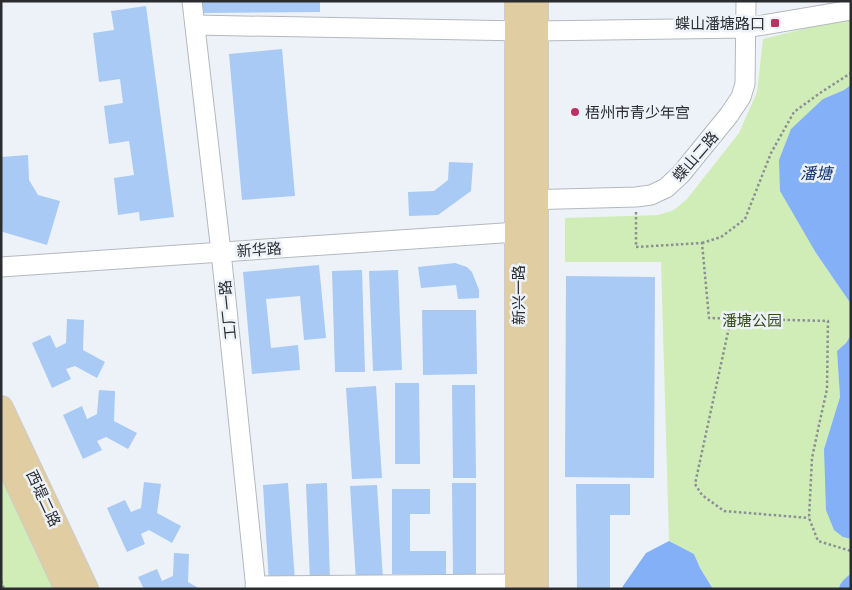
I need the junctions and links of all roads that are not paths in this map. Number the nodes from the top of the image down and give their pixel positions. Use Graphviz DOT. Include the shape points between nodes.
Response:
graph roads {
  1 [pos="192,1"];
  2 [pos="517,1"];
  3 [pos="536,1"];
  4 [pos="746,1"];
  5 [pos="851,10"];
  6 [pos="195,25"];
  7 [pos="746,28"];
  8 [pos="527,31"];
  9 [pos="527,200"];
  10 [pos="527,231"];
  11 [pos="221,252"];
  12 [pos="1,267"];
  13 [pos="1,408"];
  14 [pos="1,448"];
  15 [pos="524,587"];
  16 [pos="256,588"];
  17 [pos="68,589"];
  18 [pos="86,589"];
  1 -- 6 [label="street, 工厂一路"];
  2 -- 8 [label="main road, 新兴一路"];
  3 -- 8 [label="main road, 新兴一路"];
  4 -- 7 [label="street, 蝶山二路"];
  5 -- 7 [label="street"];
  6 -- 8 [label="street"];
  6 -- 11 [label="street, 工厂一路"];
  7 -- 8 [label="street"];
  7 -- 9 [label="street, 蝶山二路" via="745,84 741,98 682,174 666,188 636,197"];
  8 -- 9 [label="main road, 新兴一路"];
  9 -- 10 [label="main road, 新兴一路"];
  10 -- 11 [label="street, 新华路"];
  10 -- 15 [label="main road, 新兴一路"];
  11 -- 12 [label="street, 新华路"];
  11 -- 16 [label="street, 工厂一路"];
  13 -- 18 [label="main road, 西堤二路"];
  14 -- 17 [label="main road, 西堤二路"];
  15 -- 16 [label="street"];
}
